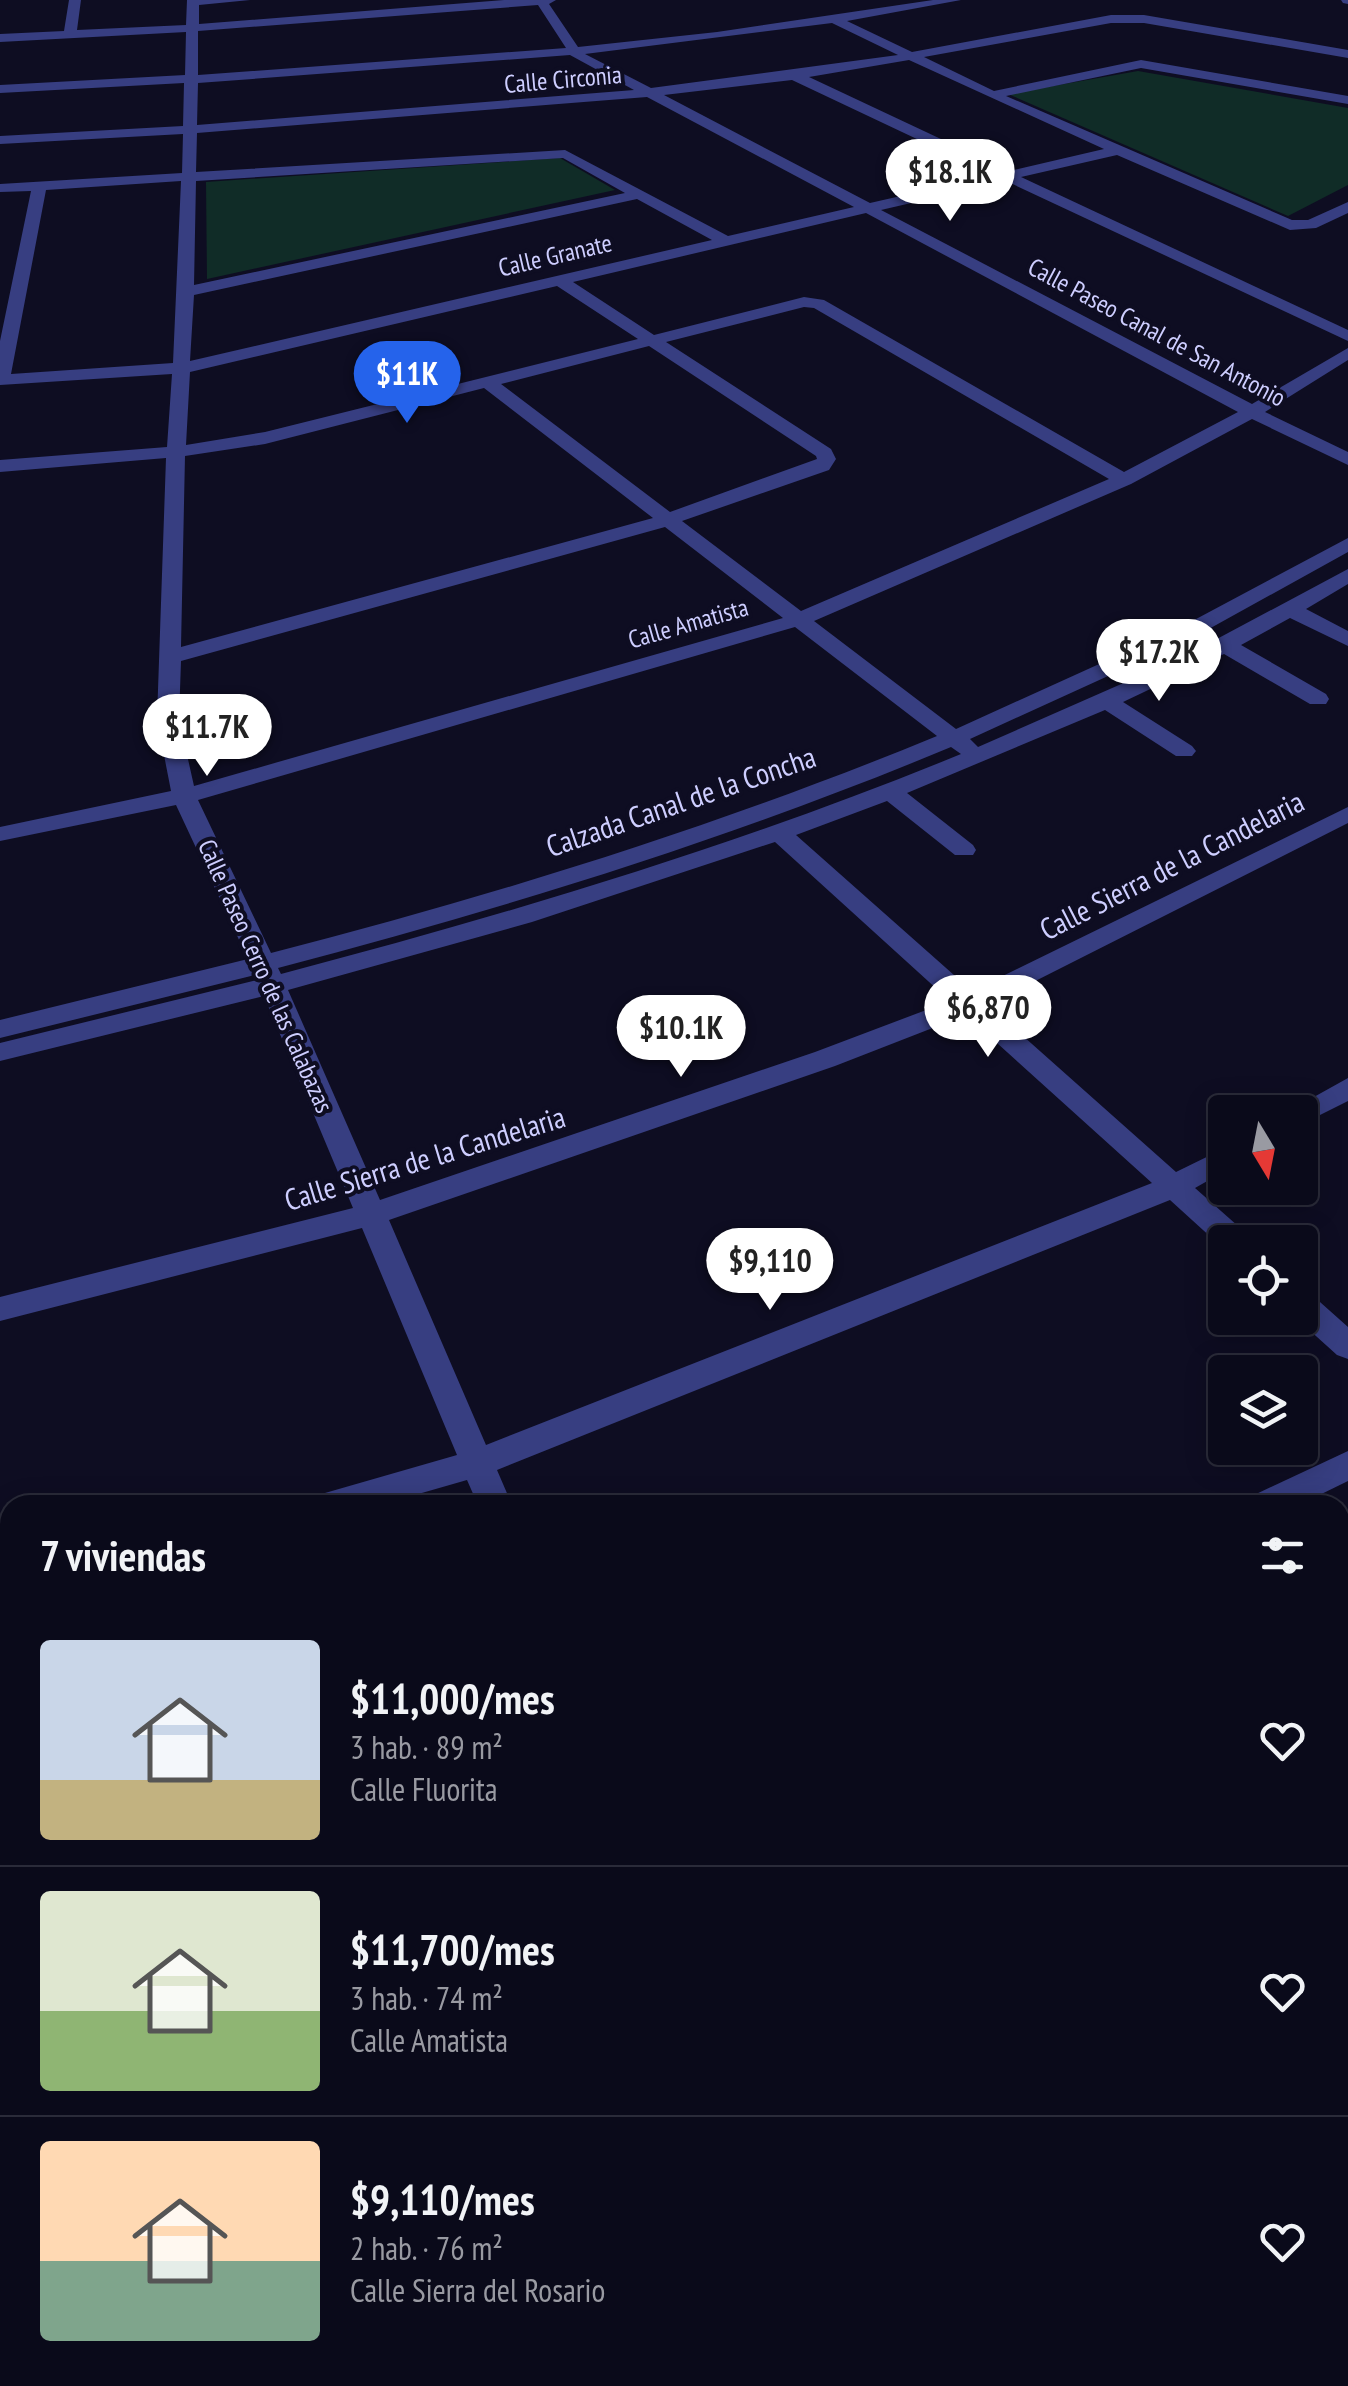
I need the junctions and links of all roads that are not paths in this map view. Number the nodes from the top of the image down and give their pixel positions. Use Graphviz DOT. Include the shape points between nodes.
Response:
graph roads {
  1 [pos="76,0"];
  2 [pos="244,0"];
  3 [pos="541,0"];
  4 [pos="550,0"];
  5 [pos="899,0"];
  6 [pos="955,0"];
  7 [pos="193,1"];
  8 [pos="409,6"];
  9 [pos="821,13"];
  10 [pos="838,21"];
  11 [pos="191,28"];
  12 [pos="70,34"];
  13 [pos="0,38"];
  14 [pos="572,49"];
  15 [pos="1348,54"];
  16 [pos="912,58"];
  17 [pos="190,75"];
  18 [pos="795,76"];
  19 [pos="0,81"];
  20 [pos="0,90"];
  21 [pos="650,93"];
  22 [pos="992,95"];
  23 [pos="1348,100"];
  24 [pos="189,130"];
  25 [pos="0,140"];
  26 [pos="1118,150"];
  27 [pos="1009,174"];
  28 [pos="188,177"];
  29 [pos="39,186"];
  30 [pos="0,188"];
  31 [pos="641,194"];
  32 [pos="1348,206"];
  33 [pos="870,207"];
  34 [pos="725,241"];
  35 [pos="558,280"];
  36 [pos="186,292"];
  37 [pos="1348,336"];
  38 [pos="648,340"];
  39 [pos="1348,353"];
  40 [pos="183,368"];
  41 [pos="0,380"];
  42 [pos="485,380"];
  43 [pos="1252,412"];
  44 [pos="176,452"];
  45 [pos="1348,459"];
  46 [pos="0,466"];
  47 [pos="1124,480"];
  48 [pos="667,520"];
  49 [pos="1348,544"];
  50 [pos="1348,575"];
  51 [pos="1291,610"];
  52 [pos="798,620"];
  53 [pos="1348,640"];
  54 [pos="1227,646"];
  55 [pos="169,657"];
  56 [pos="1318,699"];
  57 [pos="1106,702"];
  58 [pos="954,739"];
  59 [pos="1184,751"];
  60 [pos="978,757"];
  61 [pos="891,792"];
  62 [pos="184,796"];
  63 [pos="1348,814"];
  64 [pos="779,833"];
  65 [pos="0,834"];
  66 [pos="964,850"];
  67 [pos="268,975"];
  68 [pos="969,1004"];
  69 [pos="0,1029"];
  70 [pos="0,1052"];
  71 [pos="1348,1088"];
  72 [pos="1318,1105"];
  73 [pos="1208,1168"];
  74 [pos="1175,1186"];
  75 [pos="370,1214"];
  76 [pos="1217,1225"];
  77 [pos="0,1309"];
  78 [pos="1318,1318"];
  79 [pos="1348,1346"];
  80 [pos="476,1463"];
  81 [pos="1348,1465"];
  82 [pos="365,1495"];
  83 [pos="490,1495"];
  84 [pos="1286,1495"];
  1 -- 12 [label="street"];
  2 -- 7 [label="street"];
  3 -- 4 [label="street"];
  3 -- 8 [label="street"];
  3 -- 14 [label="street"];
  5 -- 9 [label="street"];
  6 -- 10 [label="street"];
  7 -- 11 [label="street, Calle Paseo Cerro de las Calabazas"];
  8 -- 11 [label="street"];
  9 -- 10 [label="street"];
  9 -- 14 [label="street"];
  10 -- 14 [label="street"];
  10 -- 16 [label="street"];
  11 -- 12 [label="street"];
  11 -- 17 [label="street, Calle Paseo Cerro de las Calabazas"];
  12 -- 13 [label="street"];
  14 -- 17 [label="street"];
  14 -- 21 [label="street, Calle Paseo Canal de San Antonio"];
  15 -- 16 [label="street, Calle Circonia" via="1125,18"];
  16 -- 18 [label="street, Calle Circonia"];
  16 -- 22 [label="street"];
  17 -- 19 [label="street"];
  17 -- 20 [label="street"];
  17 -- 24 [label="street, Calle Paseo Cerro de las Calabazas"];
  18 -- 21 [label="street, Calle Circonia"];
  18 -- 27 [label="street"];
  21 -- 24 [label="street, Calle Circonia"];
  21 -- 33 [label="street, Calle Paseo Canal de San Antonio"];
  22 -- 23 [label="street" via="1141,64"];
  22 -- 26 [label="street"];
  24 -- 25 [label="street, Calle Circonia"];
  24 -- 28 [label="street, Calle Paseo Cerro de las Calabazas"];
  26 -- 27 [label="street, Calle Granate"];
  26 -- 32 [label="street" via="1300,227"];
  27 -- 33 [label="street, Calle Granate"];
  27 -- 37 [label="street"];
  28 -- 29 [label="street"];
  28 -- 31 [label="street" via="565,154"];
  28 -- 36 [label="street, Calle Paseo Cerro de las Calabazas"];
  29 -- 30 [label="street"];
  29 -- 41 [label="street"];
  31 -- 34 [label="street"];
  31 -- 36 [label="street"];
  33 -- 34 [label="street, Calle Granate"];
  33 -- 43 [label="street, Calle Paseo Canal de San Antonio"];
  34 -- 35 [label="street, Calle Granate"];
  35 -- 38 [label="street"];
  35 -- 40 [label="street, Calle Granate"];
  36 -- 40 [label="street, Calle Paseo Cerro de las Calabazas"];
  38 -- 42 [label="street"];
  38 -- 47 [label="street" via="818,304"];
  38 -- 48 [label="street" via="827,459"];
  39 -- 43 [label="street, Calle Amatista"];
  40 -- 41 [label="street, Calle Granate"];
  40 -- 44 [label="street, Calle Paseo Cerro de las Calabazas"];
  42 -- 44 [label="street" via="265,438"];
  42 -- 48 [label="street"];
  43 -- 45 [label="street, Calle Paseo Canal de San Antonio"];
  43 -- 47 [label="street, Calle Amatista"];
  44 -- 46 [label="street"];
  44 -- 55 [label="street, Calle Paseo Cerro de las Calabazas"];
  47 -- 52 [label="street, Calle Amatista"];
  48 -- 52 [label="street"];
  48 -- 55 [label="street"];
  49 -- 58 [label="street, Calzada Canal de la Concha" via="1134,656"];
  50 -- 51 [label="street, Calzada Canal de la Concha"];
  51 -- 53 [label="street"];
  51 -- 54 [label="street, Calzada Canal de la Concha"];
  52 -- 58 [label="street"];
  52 -- 62 [label="street, Calle Amatista"];
  54 -- 56 [label="street"];
  54 -- 57 [label="street, Calzada Canal de la Concha"];
  55 -- 62 [label="street, Calle Paseo Cerro de las Calabazas" via="168,719"];
  57 -- 59 [label="street"];
  57 -- 60 [label="street, Calzada Canal de la Concha"];
  58 -- 60 [label="street"];
  58 -- 67 [label="street, Calzada Canal de la Concha" via="617,861"];
  60 -- 61 [label="street, Calzada Canal de la Concha"];
  61 -- 64 [label="street, Calzada Canal de la Concha"];
  61 -- 66 [label="street"];
  62 -- 65 [label="street, Calle Amatista"];
  62 -- 67 [label="street, Calle Paseo Cerro de las Calabazas"];
  63 -- 68 [label="street, Calle Sierra de la Candelaria"];
  64 -- 67 [label="street, Calzada Canal de la Concha" via="541,910"];
  64 -- 68 [label="street"];
  67 -- 69 [label="street, Calzada Canal de la Concha"];
  67 -- 70 [label="street, Calzada Canal de la Concha"];
  67 -- 75 [label="street, Calle Paseo Cerro de las Calabazas"];
  68 -- 74 [label="street"];
  68 -- 75 [label="street, Calle Sierra de la Candelaria" via="640,1125"];
  71 -- 72 [label="street"];
  73 -- 74 [label="street"];
  74 -- 76 [label="street"];
  74 -- 80 [label="street"];
  75 -- 77 [label="street, Calle Sierra de la Candelaria"];
  75 -- 80 [label="street, Calle Paseo Cerro de las Calabazas"];
  78 -- 79 [label="street"];
  80 -- 82 [label="street"];
  80 -- 83 [label="street, Calle Paseo Cerro de las Calabazas"];
  81 -- 84 [label="street"];
}
